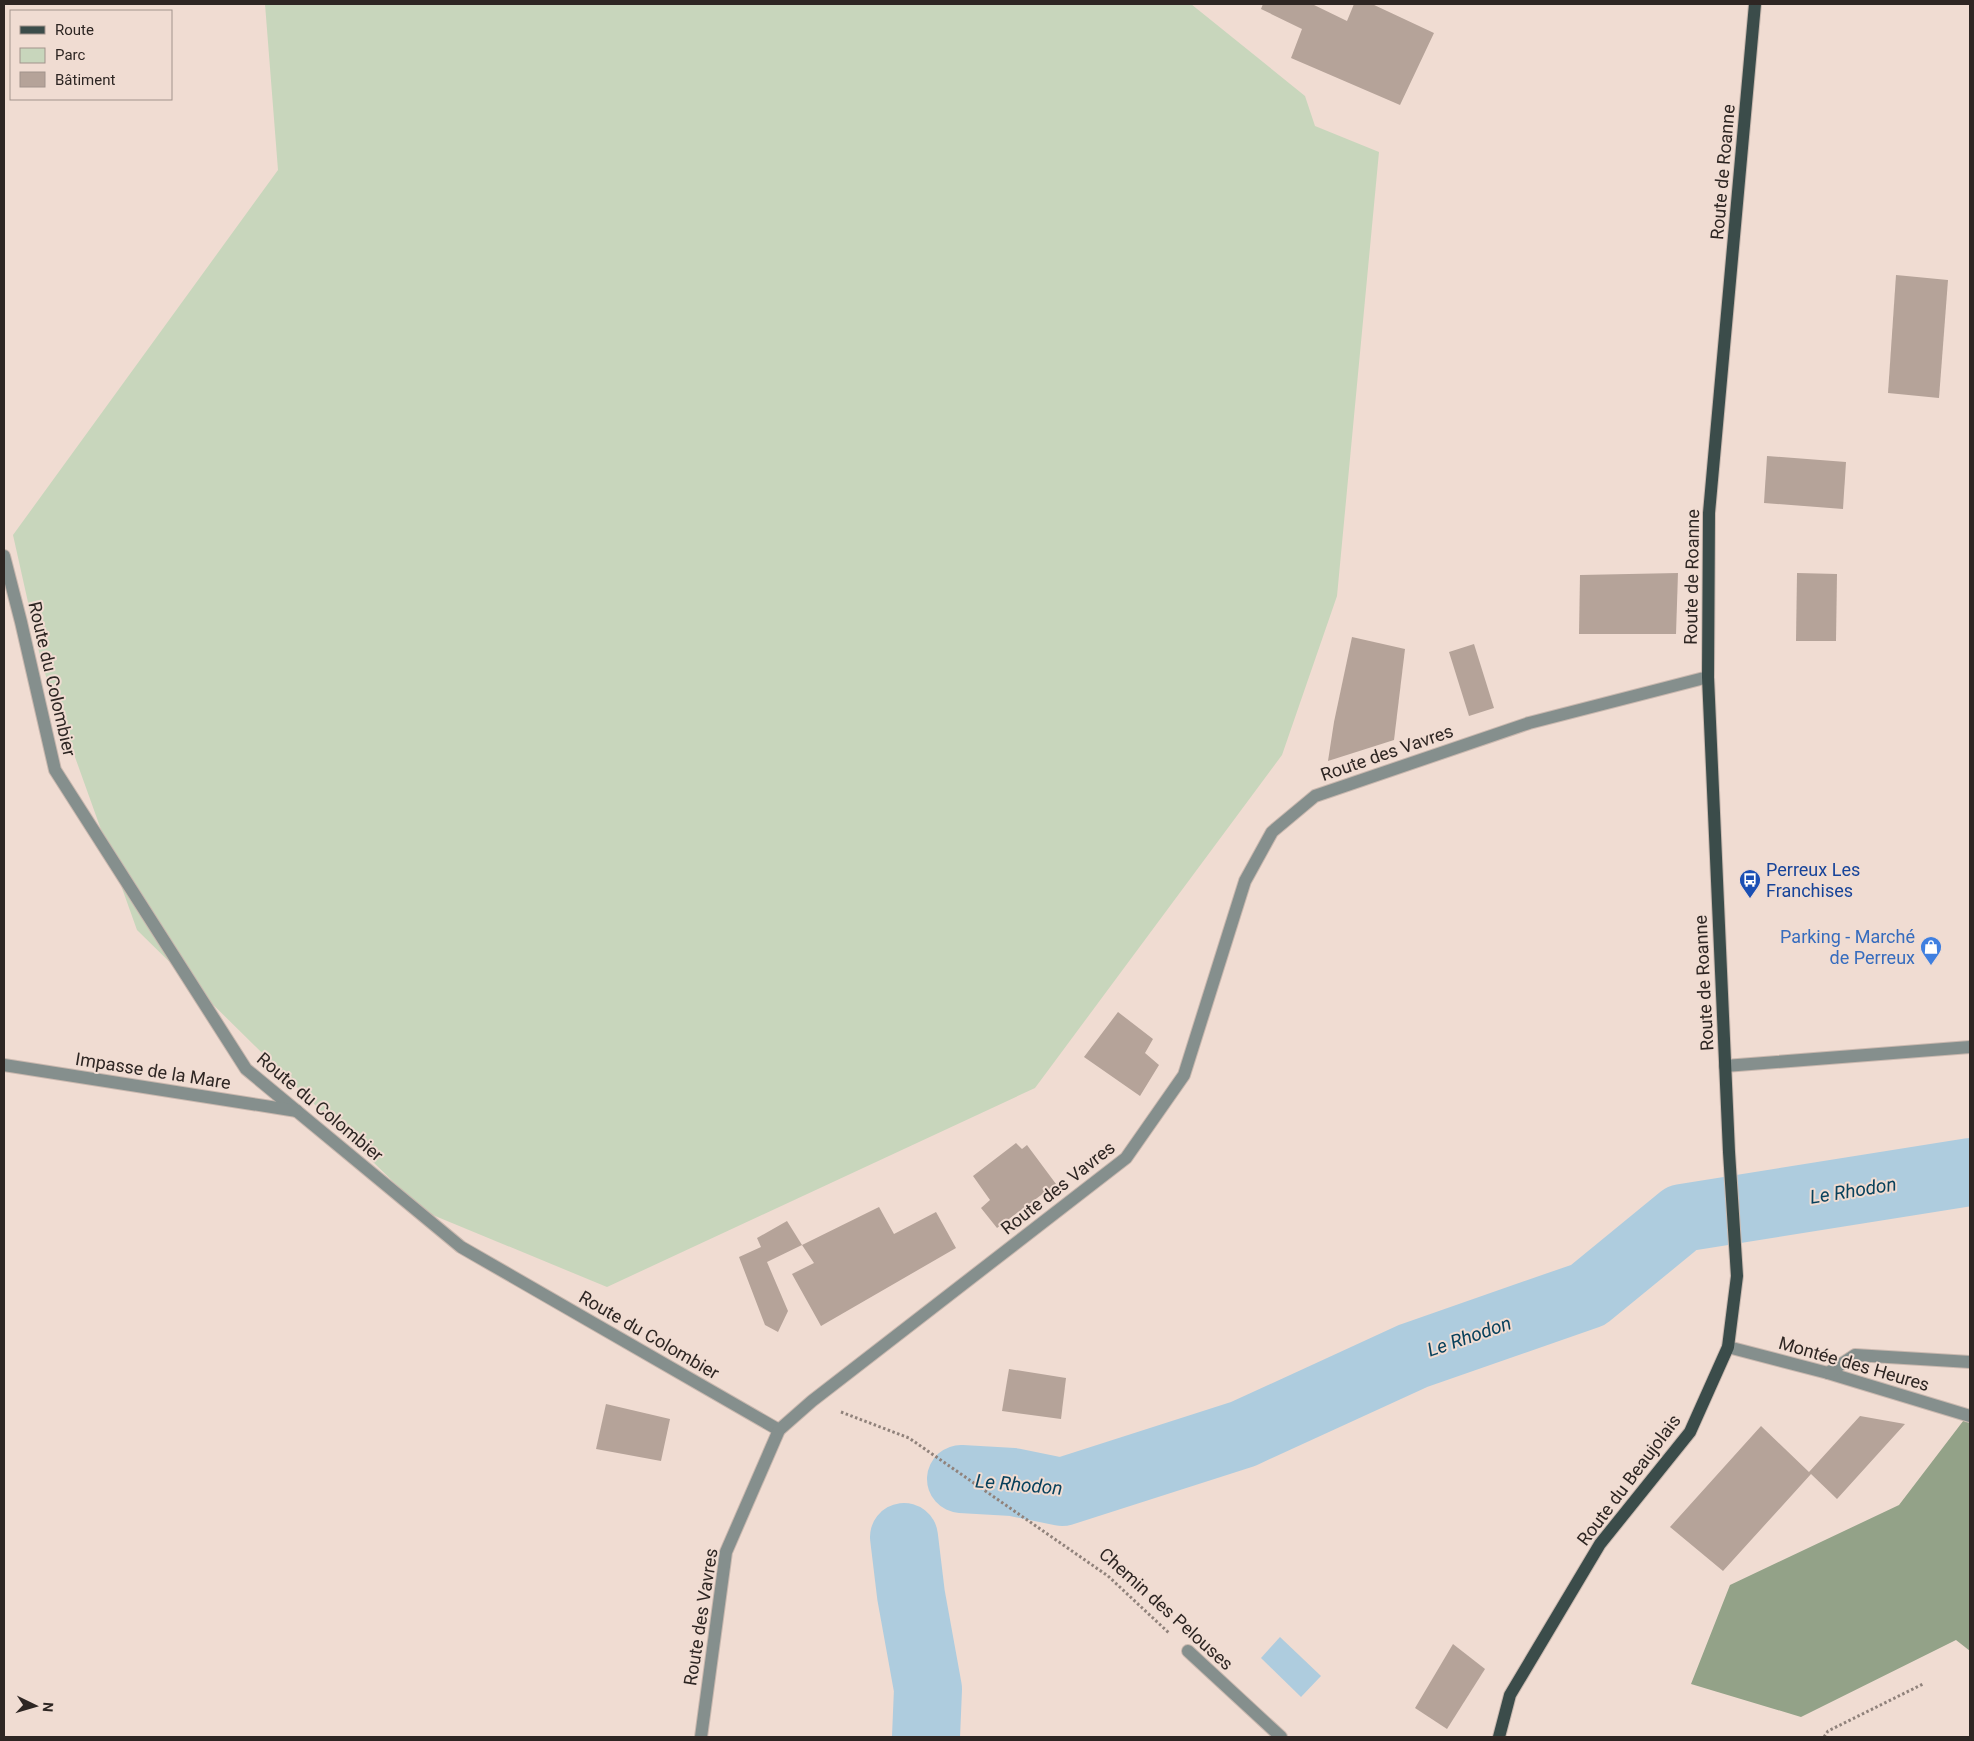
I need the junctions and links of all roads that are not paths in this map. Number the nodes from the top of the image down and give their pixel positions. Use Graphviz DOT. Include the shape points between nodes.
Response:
graph roads {
  1 [pos="1755,4"];
  2 [pos="4,556"];
  3 [pos="1708,677"];
  4 [pos="1970,1047"];
  5 [pos="4,1066"];
  6 [pos="1725,1066"];
  7 [pos="297,1111"];
  8 [pos="1737,1276"];
  9 [pos="1728,1347"];
  10 [pos="1970,1362"];
  11 [pos="1828,1373"];
  12 [pos="1970,1416"];
  13 [pos="779,1430"];
  14 [pos="1188,1651"];
  15 [pos="701,1737"];
  16 [pos="1281,1737"];
  17 [pos="1499,1737"];
  1 -- 3 [label="main road, Route de Roanne" via="1709,513"];
  2 -- 7 [label="street, Route du Colombier" via="55,770 246,1069"];
  3 -- 6 [label="main road, Route de Roanne"];
  3 -- 13 [label="street, Route des Vavres" via="1529,723 1315,796 1272,832 1245,881 1184,1075 1126,1158"];
  4 -- 6 [label="street"];
  5 -- 7 [label="street, Impasse de la Mare"];
  6 -- 8 [label="main road, Route de Roanne"];
  7 -- 13 [label="street, Route du Colombier" via="461,1246"];
  8 -- 9 [label="main road, Route du Beaujolais"];
  9 -- 11 [label="street, Montée des Heures"];
  9 -- 17 [label="main road, Route du Beaujolais" via="1690,1432 1600,1544 1510,1695"];
  10 -- 11 [label="street" via="1855,1355"];
  11 -- 12 [label="street, Montée des Heures"];
  13 -- 15 [label="street, Route des Vavres" via="726,1552"];
  14 -- 16 [label="street, Chemin des Pelouses"];
}
